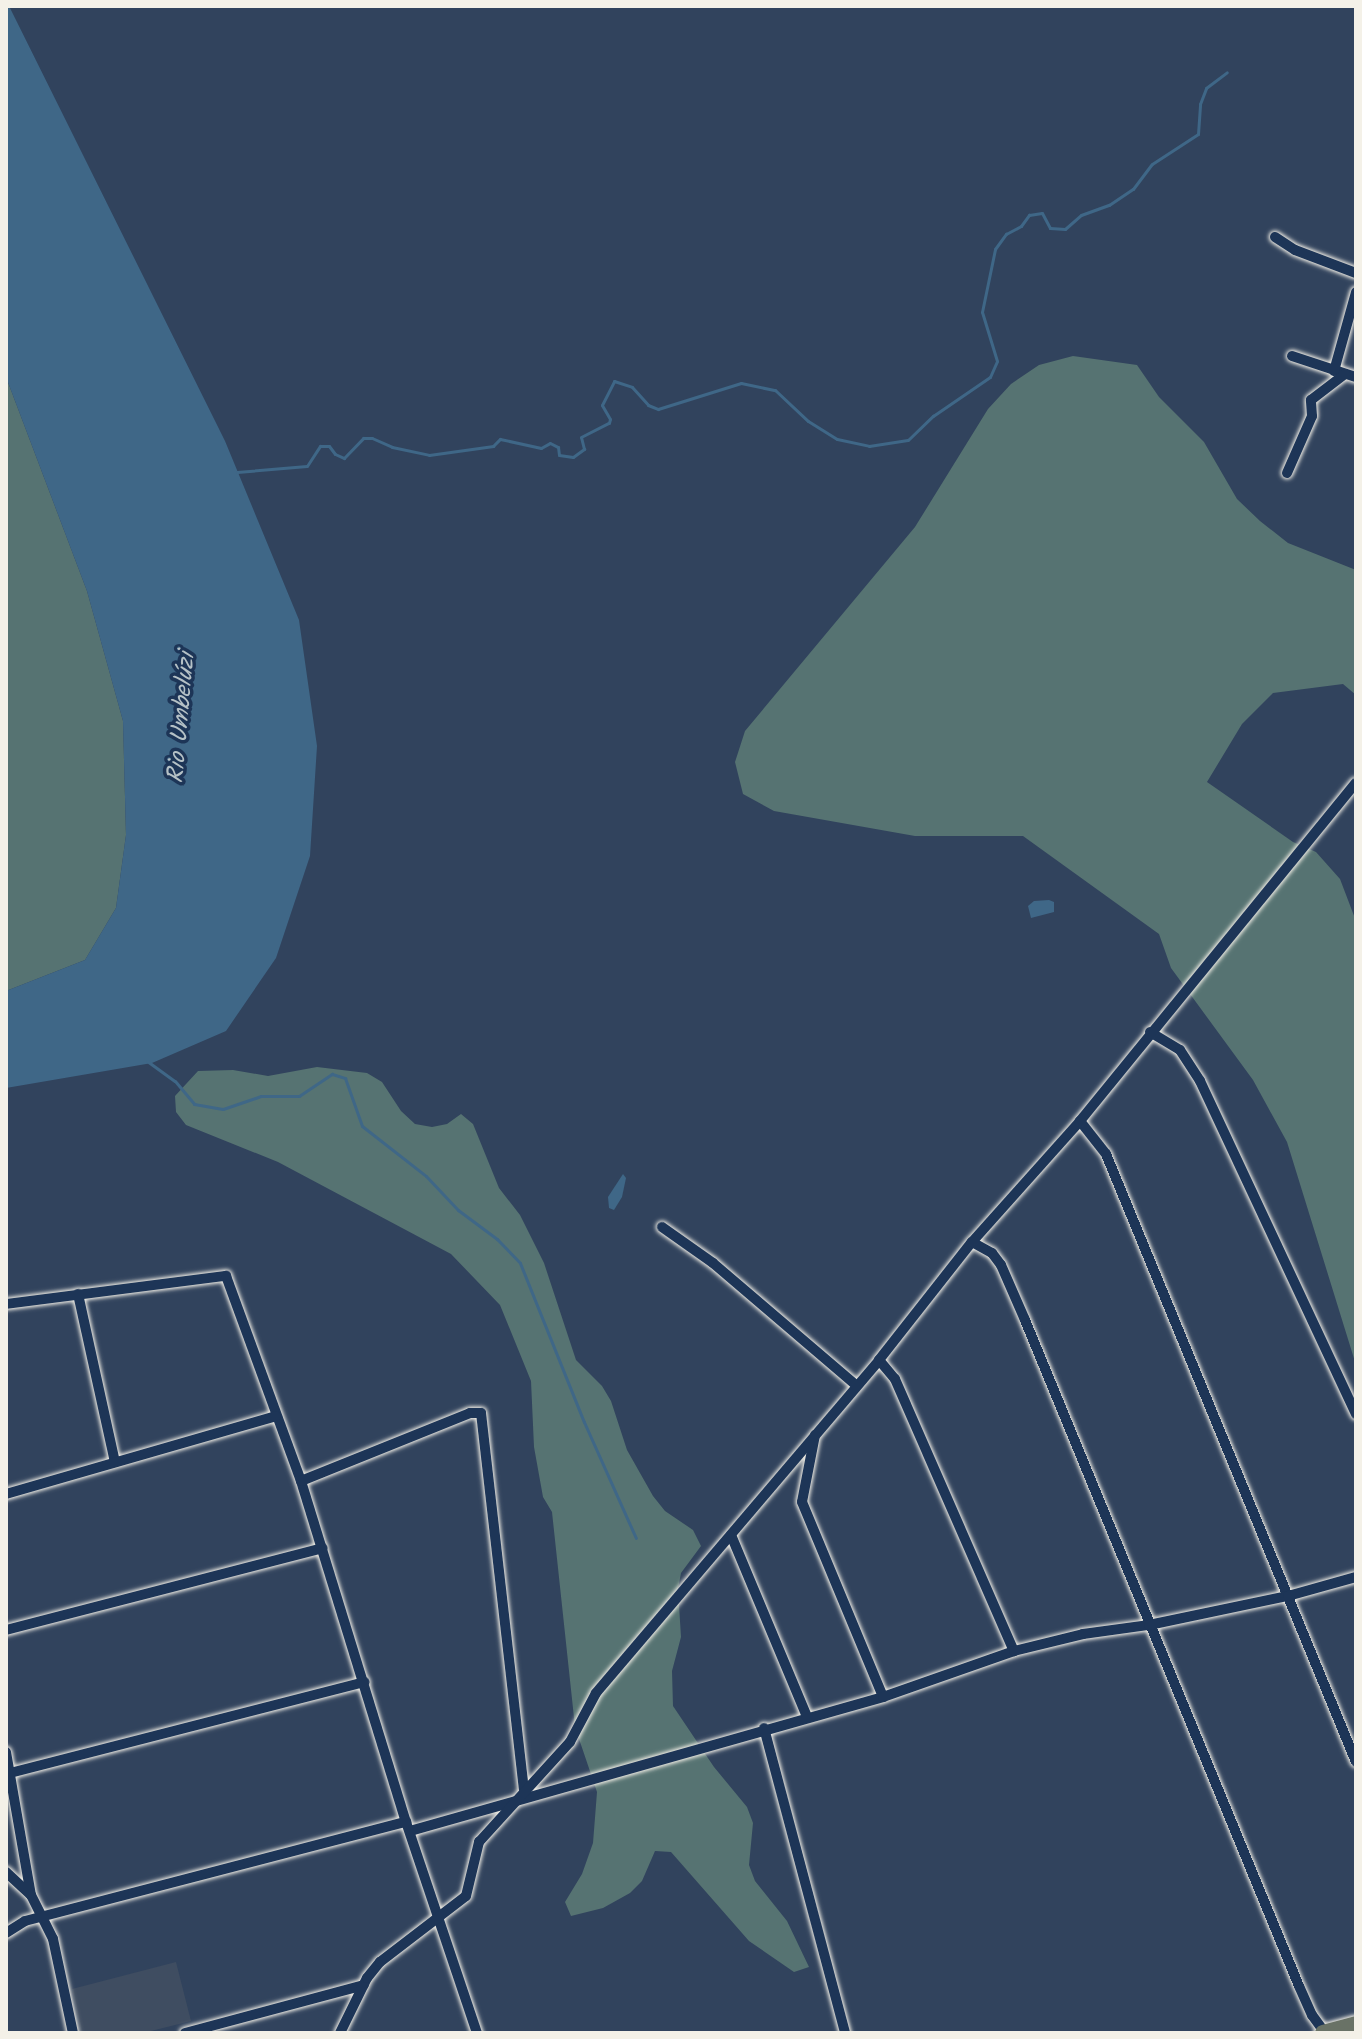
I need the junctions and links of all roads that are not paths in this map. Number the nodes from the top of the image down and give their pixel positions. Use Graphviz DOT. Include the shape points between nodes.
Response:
graph roads {
  1 [pos="1275,237"];
  2 [pos="1356,273"];
  3 [pos="1356,292"];
  4 [pos="1292,356"];
  5 [pos="1345,374"];
  6 [pos="1287,473"];
  7 [pos="1356,783"];
  8 [pos="1150,1032"];
  9 [pos="1080,1121"];
  10 [pos="662,1227"];
  11 [pos="972,1242"];
  12 [pos="78,1294"];
  13 [pos="6,1304"];
  14 [pos="879,1360"];
  15 [pos="857,1386"];
  16 [pos="1356,1414"];
  17 [pos="276,1416"];
  18 [pos="816,1433"];
  19 [pos="115,1462"];
  20 [pos="301,1481"];
  21 [pos="6,1494"];
  22 [pos="731,1535"];
  23 [pos="323,1548"];
  24 [pos="1356,1577"];
  25 [pos="1288,1596"];
  26 [pos="1149,1625"];
  27 [pos="6,1630"];
  28 [pos="1014,1651"];
  29 [pos="364,1682"];
  30 [pos="883,1697"];
  31 [pos="807,1717"];
  32 [pos="764,1728"];
  33 [pos="6,1752"];
  34 [pos="1356,1762"];
  35 [pos="10,1773"];
  36 [pos="524,1790"];
  37 [pos="512,1803"];
  38 [pos="408,1827"];
  39 [pos="6,1872"];
  40 [pos="31,1895"];
  41 [pos="440,1916"];
  42 [pos="39,1918"];
  43 [pos="6,1933"];
  44 [pos="364,1985"];
  45 [pos="1356,2024"];
  46 [pos="73,2033"];
  47 [pos="185,2033"];
  48 [pos="340,2033"];
  49 [pos="477,2033"];
  50 [pos="845,2033"];
  51 [pos="1324,2033"];
  1 -- 2 [label="street" via="1305,255"];
  3 -- 5 [label="street"];
  4 -- 5 [label="street"];
  5 -- 6 [label="street" via="1311,400 1312,416"];
  7 -- 8 [label="street"];
  8 -- 9 [label="street"];
  8 -- 16 [label="street" via="1180,1050 1200,1081"];
  9 -- 11 [label="street"];
  9 -- 25 [label="street" via="1106,1154"];
  10 -- 15 [label="street" via="713,1263"];
  11 -- 14 [label="street"];
  11 -- 26 [label="street" via="1001,1265"];
  12 -- 13 [label="street"];
  12 -- 17 [label="street" via="226,1276"];
  12 -- 19 [label="street"];
  14 -- 15 [label="street"];
  14 -- 28 [label="street" via="895,1379"];
  15 -- 18 [label="street"];
  17 -- 19 [label="street"];
  17 -- 20 [label="street"];
  18 -- 22 [label="street"];
  18 -- 30 [label="street" via="802,1502"];
  19 -- 21 [label="street"];
  20 -- 23 [label="street"];
  20 -- 36 [label="street" via="481,1413"];
  22 -- 31 [label="street"];
  22 -- 36 [label="street" via="596,1693 570,1742"];
  23 -- 27 [label="street"];
  23 -- 29 [label="street"];
  24 -- 25 [label="street"];
  25 -- 26 [label="street"];
  25 -- 34 [label="street"];
  26 -- 28 [label="street"];
  26 -- 51 [label="street" via="1305,2001"];
  28 -- 30 [label="street"];
  29 -- 35 [label="street"];
  29 -- 38 [label="street"];
  30 -- 31 [label="street"];
  31 -- 32 [label="street"];
  32 -- 37 [label="street"];
  32 -- 50 [label="street"];
  33 -- 35 [label="street"];
  35 -- 40 [label="street"];
  36 -- 37 [label="street"];
  37 -- 38 [label="street"];
  37 -- 41 [label="street" via="479,1842 466,1896"];
  38 -- 41 [label="street"];
  38 -- 42 [label="street"];
  39 -- 40 [label="street"];
  40 -- 42 [label="street"];
  41 -- 44 [label="street" via="393,1950"];
  41 -- 49 [label="street"];
  42 -- 43 [label="street"];
  42 -- 46 [label="street" via="53,1939"];
  44 -- 47 [label="street"];
  44 -- 48 [label="street"];
  45 -- 51 [label="main road"];
}
